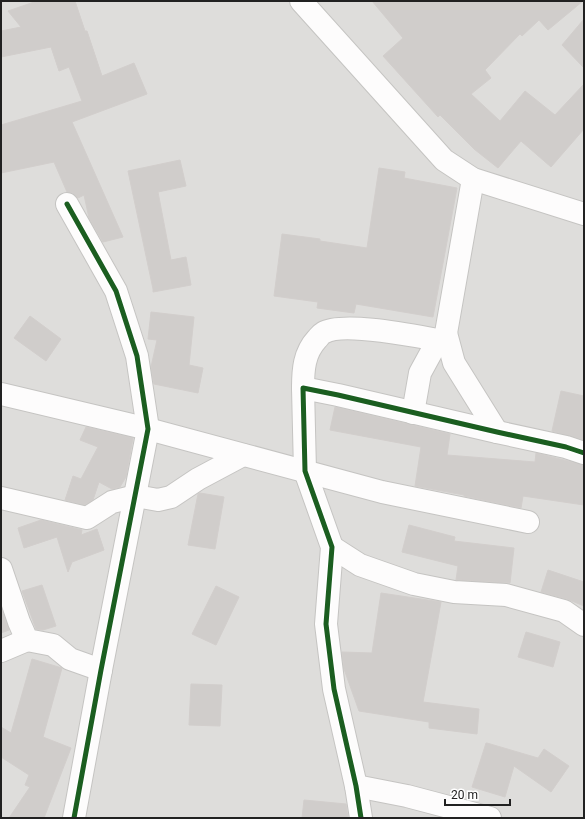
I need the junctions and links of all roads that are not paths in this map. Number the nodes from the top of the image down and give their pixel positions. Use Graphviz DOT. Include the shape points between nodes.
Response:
graph roads {
  1 [pos="301,1"];
  2 [pos="473,179"];
  3 [pos="67,204"];
  4 [pos="584,214"];
  5 [pos="442,336"];
  6 [pos="303,388"];
  7 [pos="1,394"];
  8 [pos="413,413"];
  9 [pos="144,428"];
  10 [pos="497,432"];
  11 [pos="584,453"];
  12 [pos="243,456"];
  13 [pos="305,471"];
  14 [pos="136,496"];
  15 [pos="1,498"];
  16 [pos="528,522"];
  17 [pos="332,547"];
  18 [pos="1,569"];
  19 [pos="584,625"];
  20 [pos="27,640"];
  21 [pos="1,651"];
  22 [pos="101,670"];
  23 [pos="356,786"];
  24 [pos="74,818"];
  25 [pos="361,818"];
  26 [pos="490,818"];
  1 -- 2 [label="street" via="444,160"];
  2 -- 4 [label="street"];
  2 -- 5 [label="street"];
  3 -- 9 [label="street" via="116,291 137,356"];
  5 -- 6 [label="street" via="342,328 323,332 310,347 303,368"];
  5 -- 8 [label="street" via="420,373"];
  5 -- 10 [label="street" via="454,363"];
  6 -- 8 [label="street"];
  6 -- 13 [label="street"];
  7 -- 9 [label="street"];
  8 -- 10 [label="street"];
  9 -- 12 [label="street"];
  9 -- 14 [label="street"];
  10 -- 11 [label="street"];
  12 -- 13 [label="street"];
  12 -- 14 [label="street" via="198,479 171,497 158,500"];
  13 -- 16 [label="street" via="382,492"];
  13 -- 17 [label="street"];
  14 -- 15 [label="street" via="112,502 87,518"];
  14 -- 22 [label="street"];
  17 -- 19 [label="street" via="360,565 414,584 454,592 506,595 564,611"];
  17 -- 23 [label="street" via="326,624 334,689"];
  18 -- 20 [label="street"];
  20 -- 21 [label="street"];
  20 -- 22 [label="street" via="53,645 70,659"];
  22 -- 24 [label="street"];
  23 -- 25 [label="street"];
  23 -- 26 [label="street" via="407,796"];
}
